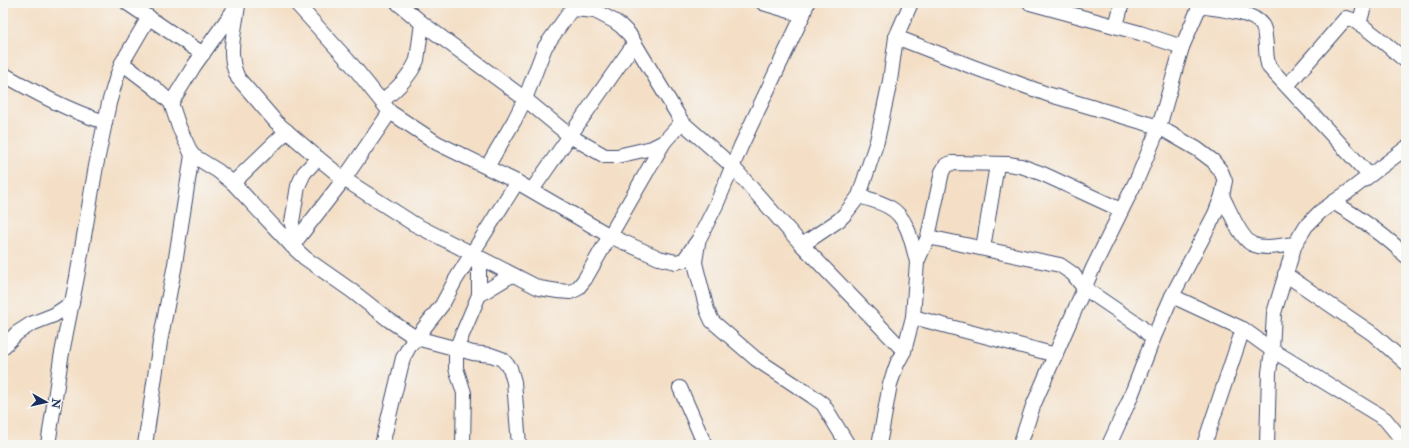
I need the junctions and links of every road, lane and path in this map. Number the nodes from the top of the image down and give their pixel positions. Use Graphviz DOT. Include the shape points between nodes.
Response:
graph roads {
  1 [pos="127,3"];
  2 [pos="296,3"];
  3 [pos="398,3"];
  4 [pos="763,3"];
  5 [pos="911,3"];
  6 [pos="1030,3"];
  7 [pos="1122,3"];
  8 [pos="1366,3"];
  9 [pos="238,4"];
  10 [pos="1201,4"];
  11 [pos="575,6"];
  12 [pos="593,7"];
  13 [pos="1073,8"];
  14 [pos="805,9"];
  15 [pos="149,17"];
  16 [pos="422,23"];
  17 [pos="1359,24"];
  18 [pos="1116,26"];
  19 [pos="896,37"];
  20 [pos="211,42"];
  21 [pos="634,44"];
  22 [pos="1182,47"];
  23 [pos="203,54"];
  24 [pos="231,54"];
  25 [pos="1406,61"];
  26 [pos="122,63"];
  27 [pos="3,74"];
  28 [pos="1287,86"];
  29 [pos="525,99"];
  30 [pos="171,103"];
  31 [pos="386,107"];
  32 [pos="105,122"];
  33 [pos="682,122"];
  34 [pos="1159,128"];
  35 [pos="287,131"];
  36 [pos="570,136"];
  37 [pos="664,142"];
  38 [pos="1406,148"];
  39 [pos="192,155"];
  40 [pos="318,158"];
  41 [pos="997,165"];
  42 [pos="732,166"];
  43 [pos="487,167"];
  44 [pos="1369,175"];
  45 [pos="344,179"];
  46 [pos="517,182"];
  47 [pos="233,183"];
  48 [pos="532,190"];
  49 [pos="860,196"];
  50 [pos="1222,196"];
  51 [pos="1333,202"];
  52 [pos="1121,210"];
  53 [pos="610,236"];
  54 [pos="928,237"];
  55 [pos="699,238"];
  56 [pos="294,244"];
  57 [pos="1296,244"];
  58 [pos="802,246"];
  59 [pos="984,248"];
  60 [pos="475,256"];
  61 [pos="1406,256"];
  62 [pos="917,262"];
  63 [pos="512,274"];
  64 [pos="1285,274"];
  65 [pos="1084,288"];
  66 [pos="479,295"];
  67 [pos="1172,296"];
  68 [pos="72,303"];
  69 [pos="54,315"];
  70 [pos="913,317"];
  71 [pos="69,318"];
  72 [pos="1243,329"];
  73 [pos="416,338"];
  74 [pos="1153,338"];
  75 [pos="3,347"];
  76 [pos="456,349"];
  77 [pos="1272,350"];
  78 [pos="904,351"];
  79 [pos="1056,354"];
  80 [pos="1406,363"];
  81 [pos="680,388"];
  82 [pos="1406,439"];
  83 [pos="48,445"];
  84 [pos="145,445"];
  85 [pos="382,445"];
  86 [pos="463,445"];
  87 [pos="519,445"];
  88 [pos="705,445"];
  89 [pos="848,445"];
  90 [pos="879,445"];
  91 [pos="1020,445"];
  92 [pos="1109,445"];
  93 [pos="1204,445"];
  94 [pos="1267,445"];
  1 -- 15 [label="street"];
  2 -- 31 [label="street"];
  3 -- 16 [label="street"];
  4 -- 14 [label="street"];
  5 -- 19 [label="street"];
  6 -- 13 [label="street"];
  7 -- 18 [label="street"];
  8 -- 17 [label="street"];
  9 -- 20 [label="street"];
  9 -- 24 [label="street"];
  10 -- 22 [label="street"];
  10 -- 28 [label="street" via="1248,15 1258,21 1263,26 1268,67"];
  11 -- 12 [label="street"];
  11 -- 29 [label="street" via="545,47"];
  12 -- 21 [label="street" via="621,26"];
  13 -- 18 [label="street"];
  14 -- 42 [label="street"];
  15 -- 23 [label="street"];
  15 -- 26 [label="street"];
  16 -- 29 [label="street"];
  16 -- 31 [label="street" via="415,65"];
  17 -- 25 [label="street"];
  17 -- 28 [label="street" via="1351,18 1346,18"];
  18 -- 22 [label="street"];
  19 -- 34 [label="street" via="1047,94"];
  19 -- 49 [label="street" via="890,81 877,141"];
  20 -- 23 [label="street"];
  20 -- 24 [label="street"];
  21 -- 33 [label="street"];
  21 -- 36 [label="street"];
  22 -- 34 [label="street"];
  23 -- 30 [label="street"];
  24 -- 35 [label="street" via="238,78"];
  26 -- 30 [label="street"];
  26 -- 32 [label="street"];
  27 -- 32 [label="street" via="46,99"];
  28 -- 44 [label="street"];
  29 -- 36 [label="street"];
  29 -- 43 [label="street"];
  30 -- 39 [label="street"];
  31 -- 43 [label="street" via="437,143"];
  31 -- 45 [label="street"];
  32 -- 68 [label="street"];
  33 -- 37 [label="street"];
  33 -- 42 [label="street"];
  34 -- 50 [label="street" via="1197,149 1212,161 1221,171 1225,181"];
  34 -- 52 [label="street"];
  35 -- 40 [label="street"];
  35 -- 47 [label="street"];
  36 -- 37 [label="street" via="611,157 652,148"];
  36 -- 48 [label="street"];
  37 -- 53 [label="street"];
  38 -- 44 [label="street"];
  39 -- 47 [label="street"];
  39 -- 84 [label="street"];
  40 -- 45 [label="street"];
  40 -- 56 [label="street" via="304,173 298,186 292,222"];
  41 -- 52 [label="street" via="1020,166 1043,174"];
  41 -- 54 [label="street" via="946,165 942,172"];
  41 -- 59 [label="street"];
  42 -- 55 [label="street"];
  42 -- 58 [label="street"];
  43 -- 46 [label="street"];
  44 -- 51 [label="street"];
  45 -- 56 [label="street"];
  45 -- 60 [label="street" via="414,224"];
  46 -- 48 [label="street"];
  46 -- 60 [label="street" via="486,229"];
  47 -- 56 [label="street"];
  48 -- 53 [label="street"];
  49 -- 58 [label="street" via="839,220"];
  49 -- 62 [label="street" via="890,207 899,214 909,231"];
  50 -- 57 [label="street" via="1245,238 1251,243 1268,247"];
  50 -- 67 [label="street"];
  51 -- 57 [label="street" via="1306,226"];
  51 -- 61 [label="street" via="1384,236"];
  52 -- 65 [label="street"];
  53 -- 55 [label="street" via="659,258 676,262 687,257"];
  53 -- 63 [label="street" via="585,279 577,289 570,292 539,288"];
  54 -- 59 [label="street"];
  54 -- 62 [label="street"];
  55 -- 89 [label="street" via="695,262 712,321 756,359 822,404"];
  56 -- 73 [label="street" via="305,258"];
  57 -- 64 [label="street"];
  58 -- 78 [label="street"];
  59 -- 65 [label="street" via="1060,265 1073,274"];
  60 -- 63 [label="street"];
  60 -- 66 [label="street"];
  60 -- 73 [label="street" via="456,279 436,314"];
  62 -- 70 [label="street"];
  63 -- 66 [label="street"];
  64 -- 77 [label="street" via="1274,313"];
  64 -- 80 [label="street" via="1373,334"];
  65 -- 74 [label="street" via="1140,326"];
  65 -- 79 [label="street"];
  66 -- 76 [label="street"];
  67 -- 72 [label="street"];
  67 -- 74 [label="street"];
  68 -- 69 [label="street"];
  68 -- 71 [label="street"];
  69 -- 71 [label="street"];
  69 -- 75 [label="street" via="17,333"];
  70 -- 78 [label="street"];
  70 -- 79 [label="street"];
  71 -- 83 [label="street"];
  72 -- 77 [label="street"];
  72 -- 93 [label="street"];
  73 -- 76 [label="street"];
  73 -- 85 [label="street" via="403,358"];
  74 -- 92 [label="street"];
  76 -- 86 [label="street" via="456,368 464,393"];
  76 -- 87 [label="street" via="473,354 497,356 510,368 514,382"];
  77 -- 82 [label="street" via="1385,419 1399,436"];
  77 -- 94 [label="street" via="1268,372"];
  78 -- 90 [label="street" via="890,384"];
  79 -- 91 [label="street" via="1033,406"];
  81 -- 88 [label="street"];
}
